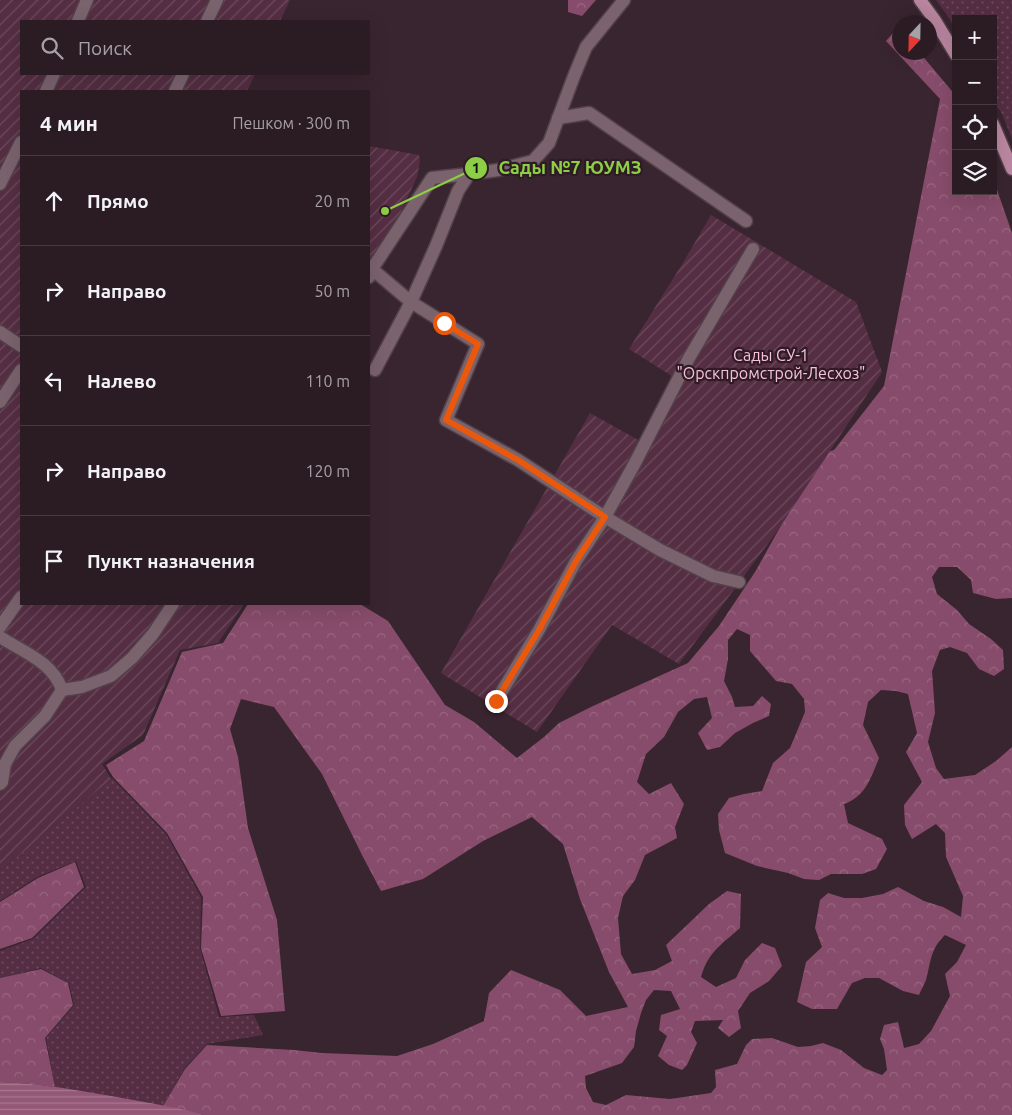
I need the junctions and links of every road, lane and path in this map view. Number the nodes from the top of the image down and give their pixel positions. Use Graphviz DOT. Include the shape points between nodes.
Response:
graph roads {
  1 [pos="87,0"];
  2 [pos="217,0"];
  3 [pos="624,0"];
  4 [pos="920,0"];
  5 [pos="78,20"];
  6 [pos="208,20"];
  7 [pos="952,48"];
  8 [pos="54,75"];
  9 [pos="183,75"];
  10 [pos="46,90"];
  11 [pos="176,90"];
  12 [pos="558,118"];
  13 [pos="997,133"];
  14 [pos="20,144"];
  15 [pos="1012,169"];
  16 [pos="469,174"];
  17 [pos="0,184"];
  18 [pos="746,221"];
  19 [pos="753,249"];
  20 [pos="371,273"];
  21 [pos="411,302"];
  22 [pos="0,332"];
  23 [pos="20,345"];
  24 [pos="375,370"];
  25 [pos="20,372"];
  26 [pos="0,402"];
  27 [pos="605,517"];
  28 [pos="739,582"];
  29 [pos="20,598"];
  30 [pos="172,605"];
  31 [pos="0,627"];
  32 [pos="0,637"];
  33 [pos="62,690"];
  34 [pos="496,701"];
  35 [pos="0,784"];
  1 -- 5 [label="lane"];
  2 -- 6 [label="lane"];
  3 -- 12 [label="lane" via="586,47"];
  4 -- 7 [label="main road"];
  8 -- 10 [label="lane"];
  9 -- 11 [label="lane"];
  12 -- 16 [label="lane" via="549,144 533,161"];
  12 -- 18 [label="lane" via="589,113"];
  13 -- 15 [label="main road"];
  14 -- 17 [label="lane"];
  16 -- 20 [label="lane" via="432,178"];
  16 -- 21 [label="lane" via="458,191"];
  19 -- 27 [label="lane" via="689,358"];
  20 -- 21 [label="lane"];
  21 -- 24 [label="lane"];
  21 -- 27 [label="lane" via="478,344 446,420 518,460"];
  22 -- 23 [label="lane"];
  25 -- 26 [label="lane"];
  27 -- 28 [label="lane" via="660,550 713,576"];
  27 -- 34 [label="lane" via="576,561"];
  29 -- 31 [label="lane"];
  30 -- 33 [label="lane" via="153,634 111,676 82,687"];
  32 -- 33 [label="lane" via="40,660 59,680"];
  33 -- 35 [label="lane" via="45,716 15,746 5,764"];
}
